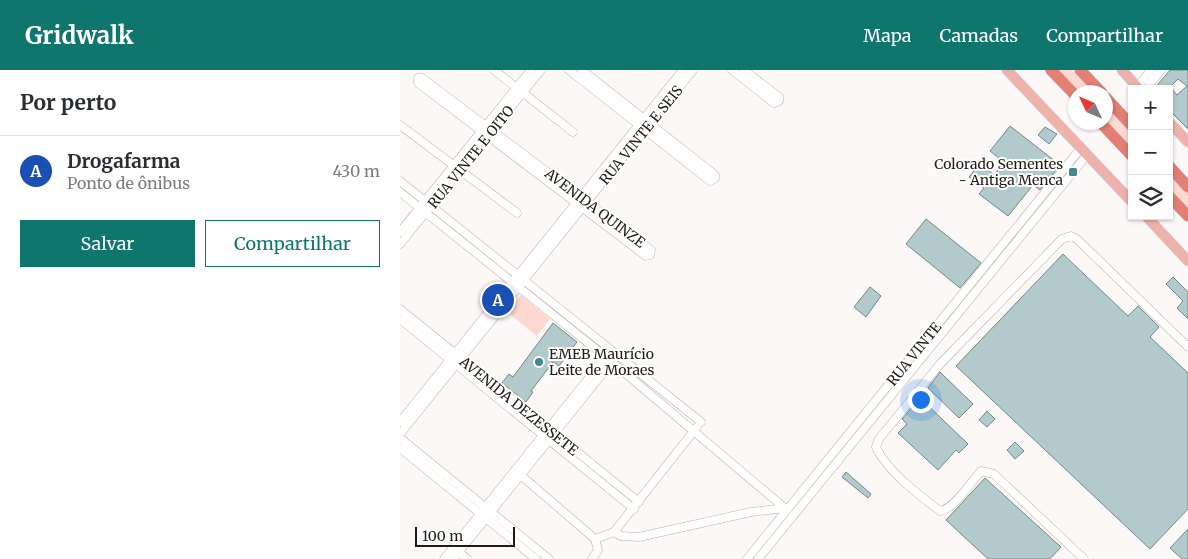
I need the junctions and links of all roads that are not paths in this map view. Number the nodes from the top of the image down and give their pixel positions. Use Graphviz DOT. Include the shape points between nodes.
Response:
graph roads {
  1 [pos="494,70"];
  2 [pos="531,70"];
  3 [pos="541,70"];
  4 [pos="569,70"];
  5 [pos="582,70"];
  6 [pos="683,70"];
  7 [pos="693,70"];
  8 [pos="732,70"];
  9 [pos="744,70"];
  10 [pos="1007,70"];
  11 [pos="1051,70"];
  12 [pos="1080,70"];
  13 [pos="1122,70"];
  14 [pos="1151,70"];
  15 [pos="1161,70"];
  16 [pos="1094,85"];
  17 [pos="1138,85"];
  18 [pos="1143,85"];
  19 [pos="1144,85"];
  20 [pos="1068,88"];
  21 [pos="520,90"];
  22 [pos="1113,106"];
  23 [pos="1128,122"];
  24 [pos="644,124"];
  25 [pos="400,125"];
  26 [pos="1173,126"];
  27 [pos="489,128"];
  28 [pos="1108,130"];
  29 [pos="573,132"];
  30 [pos="484,135"];
  31 [pos="1188,142"];
  32 [pos="676,149"];
  33 [pos="1084,152"];
  34 [pos="1128,152"];
  35 [pos="457,168"];
  36 [pos="1173,170"];
  37 [pos="400,182"];
  38 [pos="1188,187"];
  39 [pos="400,192"];
  40 [pos="1128,198"];
  41 [pos="1173,200"];
  42 [pos="428,203"];
  43 [pos="582,203"];
  44 [pos="423,210"];
  45 [pos="517,213"];
  46 [pos="1188,216"];
  47 [pos="1150,220"];
  48 [pos="400,232"];
  49 [pos="400,244"];
  50 [pos="1188,261"];
  51 [pos="521,277"];
  52 [pos="516,284"];
  53 [pos="400,309"];
  54 [pos="400,319"];
  55 [pos="1188,347"];
  56 [pos="612,356"];
  57 [pos="455,360"];
  58 [pos="400,422"];
  59 [pos="702,422"];
  60 [pos="694,430"];
  61 [pos="551,432"];
  62 [pos="400,434"];
  63 [pos="400,438"];
  64 [pos="545,439"];
  65 [pos="706,441"];
  66 [pos="400,448"];
  67 [pos="518,473"];
  68 [pos="639,502"];
  69 [pos="634,509"];
  70 [pos="786,509"];
  71 [pos="486,512"];
  72 [pos="614,532"];
  73 [pos="597,542"];
  74 [pos="459,552"];
  75 [pos="444,559"];
  76 [pos="453,559"];
  77 [pos="467,559"];
  78 [pos="536,559"];
  79 [pos="549,559"];
  80 [pos="592,559"];
  81 [pos="747,559"];
  82 [pos="758,559"];
  83 [pos="1084,559"];
  1 -- 21 [label="street"];
  2 -- 21 [label="street, RUA VINTE E OITO"];
  3 -- 21 [label="street, RUA VINTE E OITO"];
  4 -- 24 [label="street"];
  5 -- 24 [label="street"];
  6 -- 24 [label="street, RUA VINTE E SEIS"];
  7 -- 24 [label="street, RUA VINTE E SEIS"];
  8 -- 9 [label="street" via="777,103 779,97"];
  10 -- 33 [label="main road"];
  11 -- 20 [label="highway"];
  12 -- 16 [label="highway"];
  13 -- 17 [label="main road"];
  14 -- 18 [label="street"];
  15 -- 19 [label="street"];
  21 -- 27 [label="street, RUA VINTE E OITO"];
  21 -- 29 [label="street"];
  22 -- 23 [label="highway"];
  24 -- 32 [label="street"];
  24 -- 43 [label="street, RUA VINTE E SEIS"];
  25 -- 35 [label="street"];
  26 -- 31 [label="main road"];
  27 -- 30 [label="street, RUA VINTE E OITO"];
  27 -- 30 [label="street, AVENIDA QUINZE" via="418,78 418,83"];
  27 -- 43 [label="street, AVENIDA QUINZE"];
  28 -- 34 [label="highway"];
  30 -- 35 [label="street, RUA VINTE E OITO"];
  30 -- 43 [label="street, AVENIDA QUINZE"];
  32 -- 32 [label="street" via="710,181 715,178 715,175"];
  33 -- 40 [label="main road"];
  33 -- 70 [label="street, RUA VINTE"];
  33 -- 82 [label="street, RUA VINTE"];
  35 -- 42 [label="street, RUA VINTE E OITO"];
  35 -- 45 [label="street"];
  36 -- 38 [label="highway"];
  37 -- 42 [label="street"];
  39 -- 44 [label="street"];
  41 -- 46 [label="highway"];
  42 -- 44 [label="street, RUA VINTE E OITO"];
  42 -- 51 [label="street"];
  43 -- 43 [label="street, AVENIDA QUINZE" via="646,256 650,255 650,250"];
  43 -- 51 [label="street, RUA VINTE E SEIS"];
  44 -- 48 [label="street, RUA VINTE E OITO"];
  44 -- 49 [label="street, RUA VINTE E OITO"];
  44 -- 52 [label="street"];
  47 -- 50 [label="main road"];
  51 -- 52 [label="street, RUA VINTE E SEIS"];
  51 -- 56 [label="street"];
  52 -- 56 [label="street"];
  52 -- 57 [label="street, RUA VINTE E SEIS"];
  53 -- 57 [label="street, AVENIDA DEZESSETE"];
  54 -- 57 [label="street, AVENIDA DEZESSETE"];
  55 -- 83 [label="street" via="1071,236 1062,239 940,364 879,439 876,447 880,456 940,511 952,505 981,471 987,471"];
  56 -- 59 [label="street"];
  56 -- 60 [label="street"];
  56 -- 61 [label="street"];
  57 -- 58 [label="street, RUA VINTE E SEIS"];
  57 -- 61 [label="street, AVENIDA DEZESSETE"];
  57 -- 62 [label="street, RUA VINTE E SEIS"];
  57 -- 64 [label="street, AVENIDA DEZESSETE"];
  59 -- 60 [label="street"];
  59 -- 65 [label="street"];
  60 -- 65 [label="street"];
  60 -- 68 [label="street"];
  61 -- 64 [label="street"];
  61 -- 68 [label="street, AVENIDA DEZESSETE"];
  63 -- 71 [label="street"];
  64 -- 67 [label="street"];
  64 -- 69 [label="street, AVENIDA DEZESSETE"];
  65 -- 70 [label="street"];
  66 -- 71 [label="street"];
  67 -- 71 [label="street"];
  67 -- 73 [label="street"];
  68 -- 69 [label="street"];
  69 -- 72 [label="street"];
  70 -- 72 [label="street" via="751,512 639,538"];
  70 -- 81 [label="street, RUA VINTE"];
  71 -- 74 [label="street"];
  71 -- 75 [label="street"];
  71 -- 78 [label="street"];
  71 -- 79 [label="street"];
  72 -- 73 [label="street"];
  73 -- 80 [label="street"];
  74 -- 76 [label="street"];
  74 -- 77 [label="street"];
}
